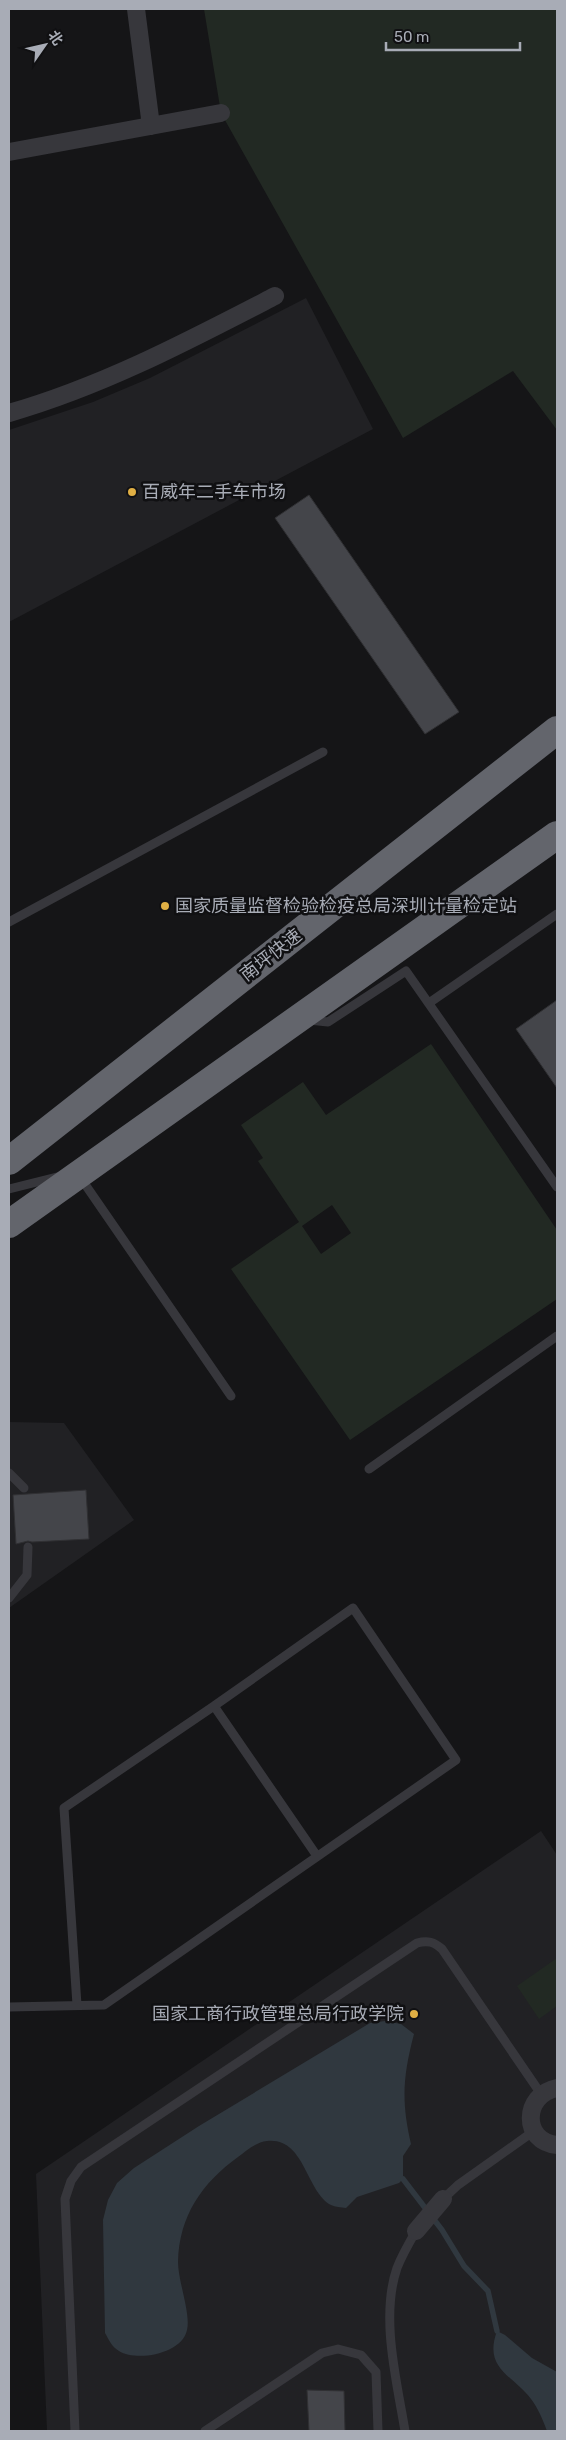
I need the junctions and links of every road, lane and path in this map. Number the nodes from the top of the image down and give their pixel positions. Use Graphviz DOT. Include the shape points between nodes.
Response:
graph roads {
  1 [pos="136,9"];
  2 [pos="221,113"];
  3 [pos="151,126"];
  4 [pos="9,152"];
  5 [pos="275,296"];
  6 [pos="9,413"];
  7 [pos="557,730"];
  8 [pos="323,752"];
  9 [pos="557,835"];
  10 [pos="557,846"];
  11 [pos="557,914"];
  12 [pos="9,922"];
  13 [pos="429,1003"];
  14 [pos="306,1020"];
  15 [pos="9,1161"];
  16 [pos="75,1170"];
  17 [pos="557,1187"];
  18 [pos="9,1189"];
  19 [pos="9,1224"];
  20 [pos="557,1336"];
  21 [pos="231,1396"];
  22 [pos="369,1469"];
  23 [pos="9,1473"];
  24 [pos="24,1488"];
  25 [pos="28,1547"];
  26 [pos="9,1598"];
  27 [pos="214,1706"];
  28 [pos="317,1856"];
  29 [pos="77,2005"];
  30 [pos="9,2007"];
  31 [pos="557,2088"];
  32 [pos="541,2094"];
  33 [pos="534,2131"];
  34 [pos="557,2145"];
  35 [pos="444,2199"];
  36 [pos="416,2231"];
  37 [pos="75,2431"];
  38 [pos="204,2431"];
  39 [pos="378,2431"];
  40 [pos="404,2431"];
  1 -- 3 [label="street"];
  2 -- 3 [label="street"];
  3 -- 4 [label="street"];
  5 -- 6 [label="street" via="143,364"];
  7 -- 15 [label="highway, 南坪快速"];
  8 -- 12 [label="lane"];
  9 -- 19 [label="highway, bridge"];
  10 -- 14 [label="lane"];
  11 -- 13 [label="lane"];
  13 -- 14 [label="lane" via="406,971 328,1022"];
  13 -- 17 [label="lane"];
  14 -- 16 [label="lane" via="133,1136"];
  16 -- 18 [label="lane"];
  16 -- 21 [label="lane"];
  20 -- 22 [label="lane"];
  23 -- 24 [label="lane"];
  25 -- 26 [label="lane" via="27,1576"];
  27 -- 28 [label="lane"];
  27 -- 28 [label="lane" via="353,1608 456,1760"];
  27 -- 29 [label="lane" via="64,1808"];
  28 -- 29 [label="lane" via="104,2005"];
  29 -- 30 [label="lane"];
  31 -- 32 [label="street"];
  32 -- 33 [label="street" via="531,2112"];
  32 -- 37 [label="lane" via="442,1949 424,1941 81,2167 71,2181 65,2199"];
  33 -- 34 [label="street" via="547,2142"];
  33 -- 35 [label="lane"];
  35 -- 36 [label="street"];
  36 -- 40 [label="lane" via="397,2268 391,2294 390,2319"];
  38 -- 39 [label="lane" via="322,2352 338,2349 361,2355 376,2372"];
}
